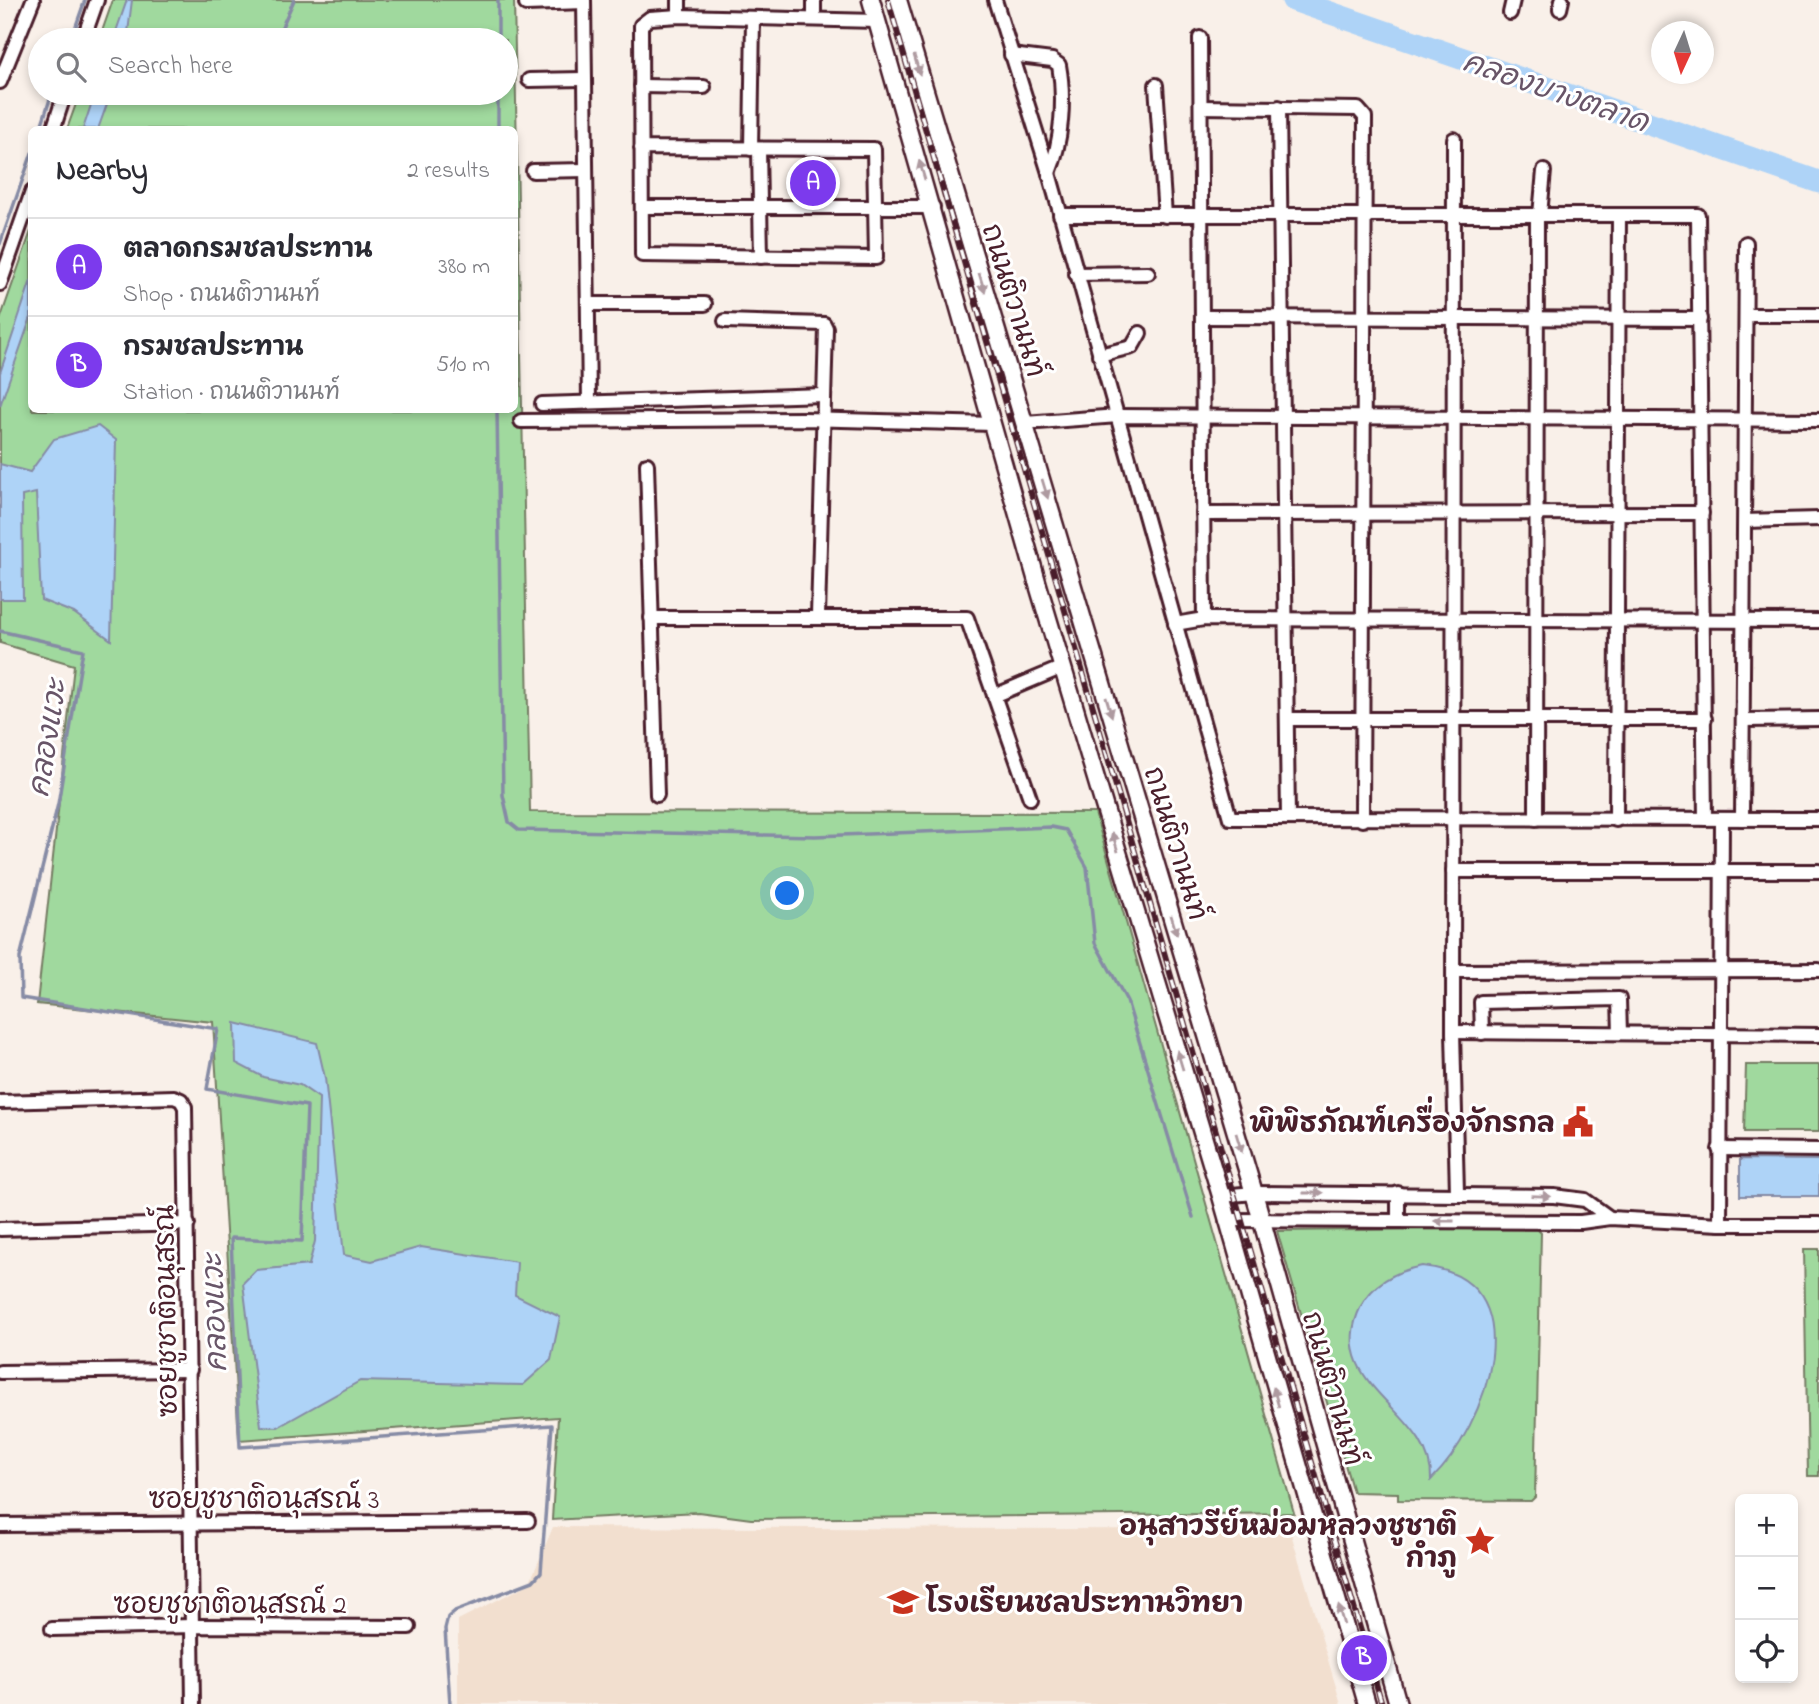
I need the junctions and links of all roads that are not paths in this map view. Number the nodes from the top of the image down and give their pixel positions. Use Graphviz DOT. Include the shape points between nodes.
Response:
graph roads {
  1 [pos="33,0"];
  2 [pos="97,0"];
  3 [pos="679,0"];
  4 [pos="814,0"];
  5 [pos="871,0"];
  6 [pos="898,0"];
  7 [pos="995,0"];
  8 [pos="584,1"];
  9 [pos="526,4"];
  10 [pos="679,16"];
  11 [pos="753,18"];
  12 [pos="814,19"];
  13 [pos="877,21"];
  14 [pos="87,28"];
  15 [pos="1200,38"];
  16 [pos="1011,55"];
  17 [pos="583,79"];
  18 [pos="529,80"];
  19 [pos="0,82"];
  20 [pos="1156,85"];
  21 [pos="641,86"];
  22 [pos="704,87"];
  23 [pos="61,105"];
  24 [pos="1201,107"];
  25 [pos="1279,107"];
  26 [pos="54,126"];
  27 [pos="1454,139"];
  28 [pos="641,148"];
  29 [pos="755,149"];
  30 [pos="586,170"];
  31 [pos="533,171"];
  32 [pos="1544,171"];
  33 [pos="1049,173"];
  34 [pos="28,204"];
  35 [pos="642,207"];
  36 [pos="760,207"];
  37 [pos="874,207"];
  38 [pos="933,207"];
  39 [pos="1060,215"];
  40 [pos="1539,215"];
  41 [pos="1619,215"];
  42 [pos="1165,216"];
  43 [pos="1281,216"];
  44 [pos="1454,216"];
  45 [pos="1202,217"];
  46 [pos="1365,218"];
  47 [pos="1746,243"];
  48 [pos="761,257"];
  49 [pos="1148,273"];
  50 [pos="1076,274"];
  51 [pos="0,284"];
  52 [pos="588,304"];
  53 [pos="705,304"];
  54 [pos="1746,315"];
  55 [pos="1819,315"];
  56 [pos="1202,317"];
  57 [pos="1282,317"];
  58 [pos="1454,318"];
  59 [pos="1537,318"];
  60 [pos="1700,318"];
  61 [pos="1365,319"];
  62 [pos="1619,319"];
  63 [pos="725,321"];
  64 [pos="1140,334"];
  65 [pos="1099,355"];
  66 [pos="824,395"];
  67 [pos="589,402"];
  68 [pos="542,404"];
  69 [pos="1118,416"];
  70 [pos="1202,417"];
  71 [pos="1283,417"];
  72 [pos="1536,418"];
  73 [pos="1453,419"];
  74 [pos="1701,419"];
  75 [pos="822,420"];
  76 [pos="1364,420"];
  77 [pos="1618,420"];
  78 [pos="1744,420"];
  79 [pos="1819,420"];
  80 [pos="521,421"];
  81 [pos="993,424"];
  82 [pos="1025,424"];
  83 [pos="647,464"];
  84 [pos="1702,513"];
  85 [pos="1203,514"];
  86 [pos="1285,514"];
  87 [pos="1537,514"];
  88 [pos="1618,515"];
  89 [pos="1364,516"];
  90 [pos="1454,516"];
  91 [pos="1819,519"];
  92 [pos="1745,521"];
  93 [pos="818,616"];
  94 [pos="651,618"];
  95 [pos="1537,618"];
  96 [pos="1703,618"];
  97 [pos="1744,618"];
  98 [pos="1204,619"];
  99 [pos="1286,619"];
  100 [pos="1617,619"];
  101 [pos="1454,620"];
  102 [pos="1363,621"];
  103 [pos="1819,621"];
  104 [pos="1175,624"];
  105 [pos="1063,667"];
  106 [pos="994,696"];
  107 [pos="1287,719"];
  108 [pos="1536,719"];
  109 [pos="1705,719"];
  110 [pos="1819,719"];
  111 [pos="1454,720"];
  112 [pos="1617,720"];
  113 [pos="1743,720"];
  114 [pos="1363,721"];
  115 [pos="657,795"];
  116 [pos="1030,798"];
  117 [pos="1288,818"];
  118 [pos="1536,819"];
  119 [pos="1705,819"];
  120 [pos="1722,819"];
  121 [pos="1742,819"];
  122 [pos="1819,819"];
  123 [pos="1362,820"];
  124 [pos="1453,820"];
  125 [pos="1616,820"];
  126 [pos="1453,871"];
  127 [pos="1724,871"];
  128 [pos="1819,871"];
  129 [pos="1721,970"];
  130 [pos="1819,970"];
  131 [pos="1454,971"];
  132 [pos="1453,1032"];
  133 [pos="1482,1032"];
  134 [pos="1620,1033"];
  135 [pos="1720,1033"];
  136 [pos="1819,1035"];
  137 [pos="0,1102"];
  138 [pos="1719,1149"];
  139 [pos="1819,1150"];
  140 [pos="1254,1193"];
  141 [pos="1398,1193"];
  142 [pos="1457,1194"];
  143 [pos="1221,1196"];
  144 [pos="1259,1218"];
  145 [pos="1610,1219"];
  146 [pos="1226,1220"];
  147 [pos="1398,1220"];
  148 [pos="188,1224"];
  149 [pos="1720,1224"];
  150 [pos="1819,1224"];
  151 [pos="0,1229"];
  152 [pos="190,1370"];
  153 [pos="0,1372"];
  154 [pos="528,1521"];
  155 [pos="192,1523"];
  156 [pos="0,1525"];
  157 [pos="193,1626"];
  158 [pos="409,1627"];
  159 [pos="52,1629"];
  160 [pos="193,1704"];
  161 [pos="1367,1704"];
  162 [pos="1398,1704"];
  1 -- 19 [label="street"];
  2 -- 14 [label="street"];
  3 -- 10 [label="street"];
  4 -- 12 [label="street"];
  5 -- 13 [label="main road, ถนนติวานนท์"];
  6 -- 82 [label="main road, ถนนติวานนท์, one-way"];
  7 -- 16 [label="street"];
  8 -- 9 [label="street"];
  8 -- 17 [label="street"];
  10 -- 11 [label="street"];
  10 -- 21 [label="street" via="650,18 641,25"];
  11 -- 12 [label="street"];
  11 -- 29 [label="street"];
  12 -- 13 [label="street"];
  38 -- 13 [label="main road, ถนนติวานนท์, one-way"];
  15 -- 24 [label="street"];
  16 -- 33 [label="street"];
  16 -- 33 [label="street" via="1059,65 1058,148"];
  17 -- 18 [label="street"];
  17 -- 30 [label="street"];
  20 -- 42 [label="street"];
  21 -- 22 [label="street"];
  21 -- 28 [label="street"];
  23 -- 26 [label="street"];
  24 -- 25 [label="street"];
  24 -- 45 [label="street"];
  25 -- 43 [label="street"];
  25 -- 46 [label="street" via="1364,111"];
  27 -- 44 [label="street"];
  28 -- 29 [label="street"];
  28 -- 35 [label="street"];
  29 -- 36 [label="street"];
  29 -- 37 [label="street" via="874,149"];
  30 -- 31 [label="street"];
  30 -- 52 [label="street"];
  32 -- 40 [label="street"];
  33 -- 39 [label="street"];
  34 -- 51 [label="street"];
  35 -- 36 [label="street"];
  35 -- 48 [label="street" via="642,255"];
  36 -- 37 [label="street"];
  36 -- 48 [label="street"];
  37 -- 38 [label="street"];
  37 -- 48 [label="street" via="876,258"];
  38 -- 81 [label="main road, ถนนติวานนท์"];
  39 -- 42 [label="street"];
  39 -- 50 [label="street"];
  40 -- 41 [label="street"];
  40 -- 44 [label="street"];
  40 -- 59 [label="street"];
  41 -- 60 [label="street" via="1698,215"];
  41 -- 62 [label="street"];
  42 -- 45 [label="street"];
  43 -- 45 [label="street"];
  43 -- 46 [label="street"];
  43 -- 57 [label="street"];
  44 -- 46 [label="street"];
  44 -- 58 [label="street"];
  45 -- 56 [label="street"];
  46 -- 61 [label="street"];
  47 -- 54 [label="street"];
  49 -- 50 [label="street"];
  50 -- 65 [label="street"];
  52 -- 53 [label="street"];
  52 -- 67 [label="street"];
  54 -- 55 [label="street"];
  54 -- 78 [label="street"];
  56 -- 57 [label="street"];
  56 -- 70 [label="street"];
  57 -- 61 [label="street"];
  57 -- 71 [label="street"];
  58 -- 59 [label="street"];
  58 -- 61 [label="street"];
  58 -- 73 [label="street"];
  59 -- 62 [label="street"];
  59 -- 72 [label="street"];
  60 -- 62 [label="street"];
  60 -- 74 [label="street"];
  61 -- 76 [label="street"];
  62 -- 77 [label="street"];
  63 -- 66 [label="street" via="824,324"];
  64 -- 65 [label="street" via="1132,347"];
  65 -- 69 [label="street"];
  66 -- 67 [label="street"];
  66 -- 75 [label="street"];
  67 -- 68 [label="street"];
  69 -- 70 [label="street"];
  69 -- 82 [label="street"];
  69 -- 104 [label="street"];
  70 -- 71 [label="street"];
  70 -- 85 [label="street"];
  71 -- 76 [label="street"];
  71 -- 86 [label="street"];
  72 -- 73 [label="street"];
  72 -- 77 [label="street"];
  72 -- 87 [label="street"];
  73 -- 76 [label="street"];
  73 -- 90 [label="street"];
  74 -- 77 [label="street"];
  74 -- 78 [label="street"];
  74 -- 84 [label="street"];
  75 -- 80 [label="street"];
  75 -- 81 [label="street"];
  75 -- 93 [label="street"];
  76 -- 89 [label="street"];
  77 -- 88 [label="street"];
  78 -- 79 [label="street"];
  78 -- 92 [label="street"];
  81 -- 82 [label="main road"];
  81 -- 105 [label="main road, ถนนติวานนท์"];
  82 -- 140 [label="main road, ถนนติวานนท์, one-way"];
  83 -- 94 [label="street"];
  84 -- 88 [label="street"];
  84 -- 96 [label="street"];
  85 -- 86 [label="street"];
  85 -- 98 [label="street"];
  86 -- 89 [label="street"];
  86 -- 99 [label="street"];
  87 -- 88 [label="street"];
  87 -- 90 [label="street"];
  87 -- 95 [label="street"];
  88 -- 100 [label="street"];
  89 -- 90 [label="street"];
  89 -- 102 [label="street"];
  90 -- 101 [label="street"];
  91 -- 92 [label="street"];
  92 -- 97 [label="street"];
  93 -- 94 [label="street"];
  93 -- 106 [label="street" via="967,618"];
  94 -- 115 [label="street"];
  95 -- 100 [label="street"];
  95 -- 101 [label="street"];
  95 -- 108 [label="street"];
  96 -- 97 [label="street"];
  96 -- 100 [label="street"];
  96 -- 109 [label="street"];
  97 -- 103 [label="street"];
  97 -- 113 [label="street"];
  98 -- 99 [label="street"];
  98 -- 104 [label="street"];
  99 -- 102 [label="street"];
  99 -- 107 [label="street"];
  100 -- 112 [label="street"];
  101 -- 102 [label="street"];
  101 -- 111 [label="street"];
  102 -- 114 [label="street"];
  104 -- 117 [label="street" via="1230,818"];
  105 -- 106 [label="street"];
  143 -- 105 [label="main road, ถนนติวานนท์, one-way"];
  106 -- 116 [label="street"];
  107 -- 114 [label="street"];
  107 -- 117 [label="street"];
  108 -- 111 [label="street"];
  108 -- 112 [label="street"];
  108 -- 118 [label="street"];
  109 -- 112 [label="street"];
  109 -- 119 [label="street"];
  110 -- 113 [label="street"];
  111 -- 114 [label="street"];
  111 -- 124 [label="street"];
  112 -- 125 [label="street"];
  113 -- 121 [label="street"];
  114 -- 123 [label="street"];
  117 -- 123 [label="street"];
  118 -- 124 [label="street"];
  118 -- 125 [label="street"];
  119 -- 120 [label="street"];
  119 -- 125 [label="street"];
  120 -- 121 [label="street"];
  120 -- 127 [label="street"];
  121 -- 122 [label="street"];
  123 -- 124 [label="street"];
  124 -- 126 [label="street"];
  126 -- 127 [label="street"];
  126 -- 131 [label="street"];
  127 -- 128 [label="street"];
  127 -- 129 [label="street"];
  129 -- 130 [label="street"];
  129 -- 131 [label="street"];
  129 -- 135 [label="street"];
  131 -- 132 [label="street"];
  132 -- 133 [label="street"];
  132 -- 142 [label="street"];
  133 -- 134 [label="street"];
  133 -- 134 [label="street" via="1482,1002 1619,999"];
  134 -- 135 [label="street"];
  135 -- 136 [label="street"];
  135 -- 138 [label="street"];
  137 -- 148 [label="street, ซอยชูชาติอนุสรณ์" via="181,1100 185,1107"];
  138 -- 139 [label="street"];
  138 -- 149 [label="street"];
  140 -- 141 [label="street, one-way"];
  140 -- 143 [label="street"];
  140 -- 144 [label="main road, ถนนติวานนท์"];
  141 -- 142 [label="street"];
  141 -- 147 [label="street"];
  142 -- 145 [label="street, one-way" via="1584,1200"];
  143 -- 146 [label="main road, ถนนติวานนท์"];
  144 -- 146 [label="street"];
  144 -- 147 [label="street"];
  144 -- 162 [label="main road, ถนนติวานนท์"];
  145 -- 147 [label="street, one-way"];
  145 -- 149 [label="street"];
  161 -- 146 [label="main road, ถนนติวานนท์, one-way"];
  148 -- 151 [label="street"];
  148 -- 152 [label="street, ซอยชูชาติอนุสรณ์"];
  149 -- 150 [label="street"];
  152 -- 153 [label="street"];
  152 -- 155 [label="street, ซอยชูชาติอนุสรณ์"];
  154 -- 155 [label="street, ซอยชูชาติอนุสรณ์ 3"];
  155 -- 156 [label="street, ซอยชูชาติอนุสรณ์ 3"];
  155 -- 157 [label="street, ซอยชูชาติอนุสรณ์"];
  157 -- 158 [label="street, ซอยชูชาติอนุสรณ์ 2"];
  157 -- 159 [label="street, ซอยชูชาติอนุสรณ์ 2"];
  157 -- 160 [label="street, ซอยชูชาติอนุสรณ์"];
}
